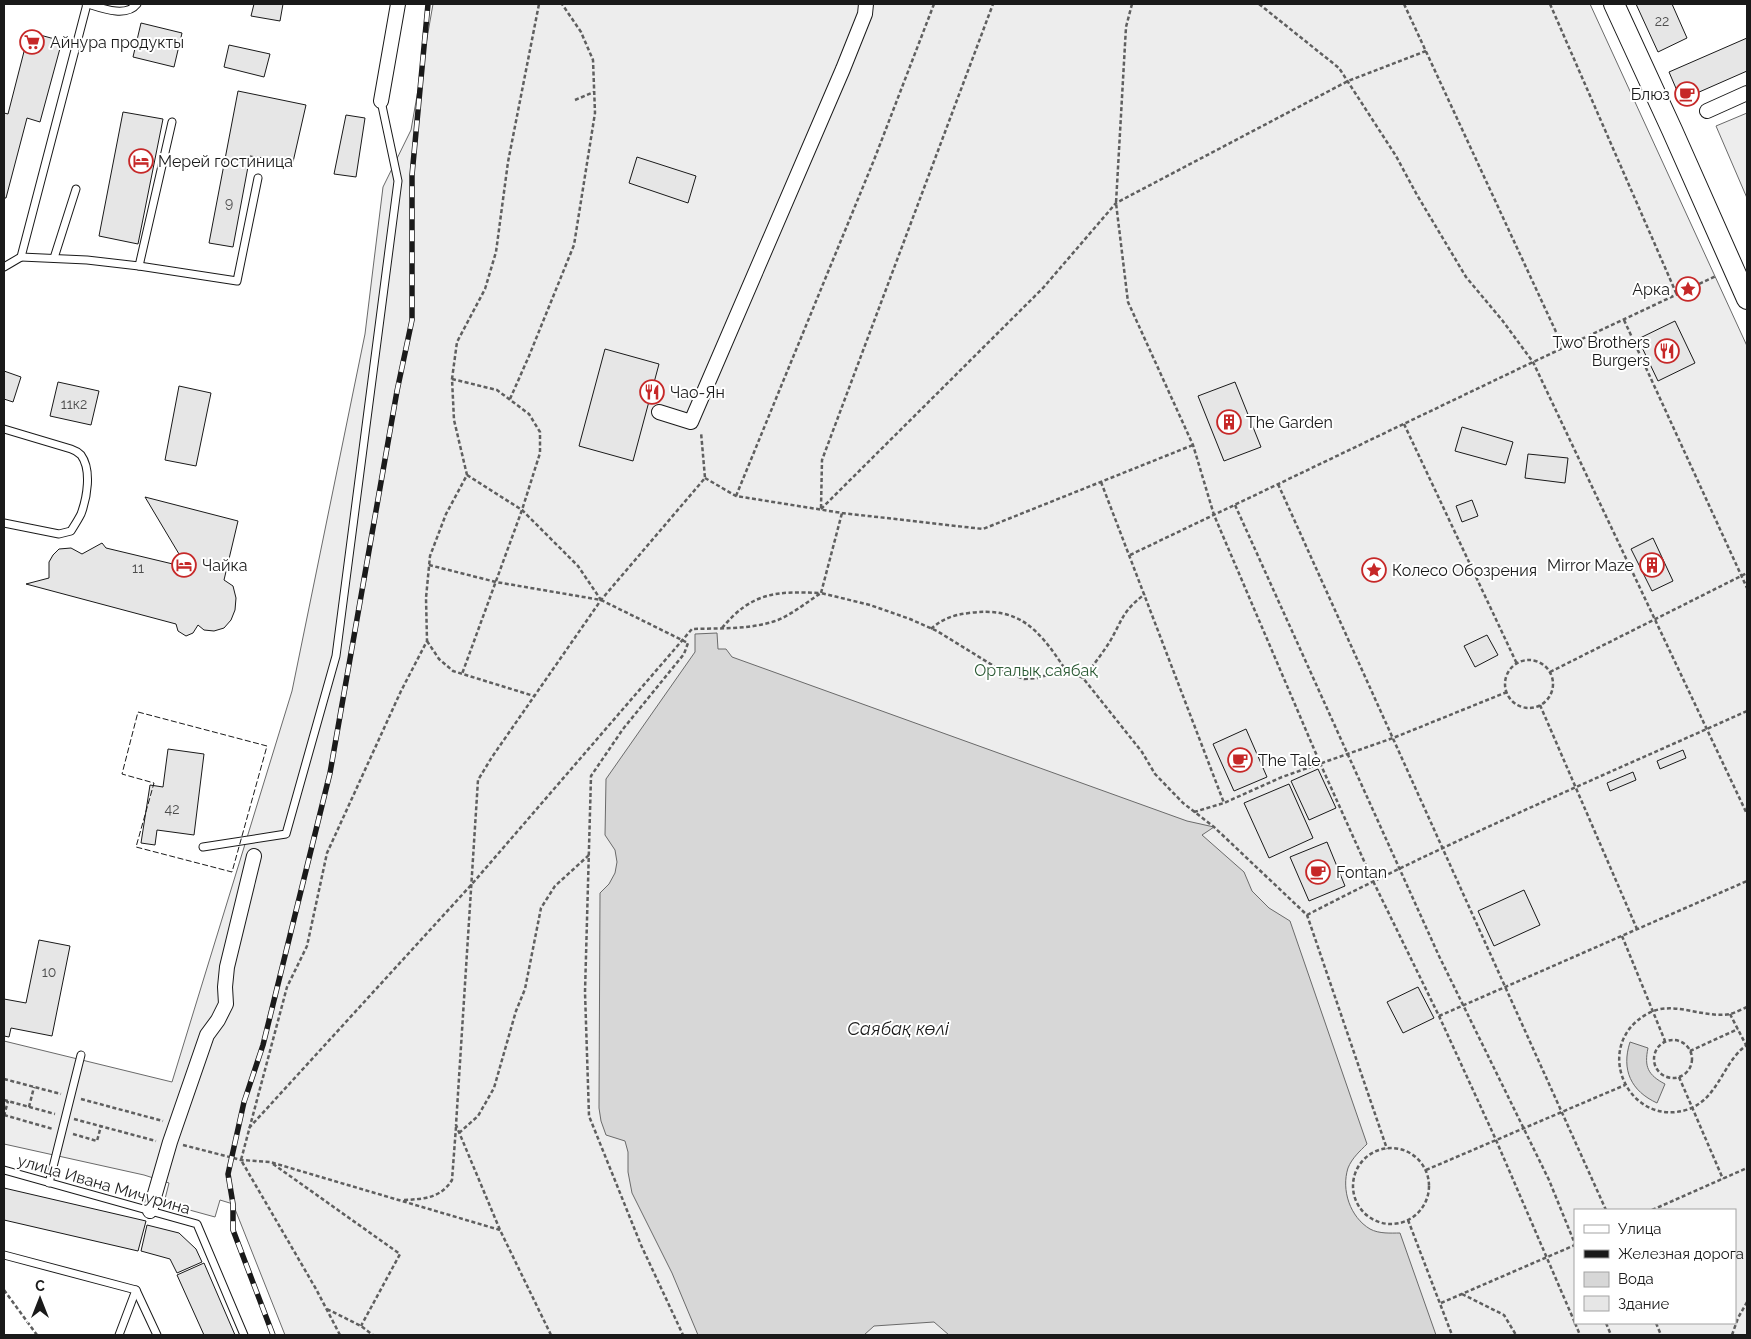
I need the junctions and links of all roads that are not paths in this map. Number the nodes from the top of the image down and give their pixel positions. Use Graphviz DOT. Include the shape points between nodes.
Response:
graph roads {
  1 [pos="87,4"];
  2 [pos="137,4"];
  3 [pos="398,4"];
  4 [pos="866,4"];
  5 [pos="1614,4"];
  6 [pos="1747,93"];
  7 [pos="381,100"];
  8 [pos="1707,111"];
  9 [pos="172,122"];
  10 [pos="258,178"];
  11 [pos="76,189"];
  12 [pos="21,256"];
  13 [pos="54,258"];
  14 [pos="139,266"];
  15 [pos="4,268"];
  16 [pos="1747,299"];
  17 [pos="659,412"];
  18 [pos="4,429"];
  19 [pos="4,523"];
  20 [pos="203,847"];
  21 [pos="254,856"];
  22 [pos="81,1055"];
  23 [pos="4,1170"];
  24 [pos="49,1183"];
  25 [pos="150,1211"];
  26 [pos="4,1255"];
  27 [pos="136,1290"];
  28 [pos="119,1335"];
  29 [pos="157,1335"];
  30 [pos="244,1335"];
  1 -- 2 [label="lane" via="119,12"];
  1 -- 12 [label="lane"];
  3 -- 7 [label="street"];
  4 -- 17 [label="street" via="846,60 690,422"];
  5 -- 16 [label="main road"];
  6 -- 8 [label="street"];
  7 -- 20 [label="lane" via="398,182 336,656 286,834"];
  9 -- 14 [label="lane"];
  10 -- 14 [label="lane" via="237,281"];
  11 -- 13 [label="lane"];
  12 -- 13 [label="lane"];
  12 -- 15 [label="lane"];
  13 -- 14 [label="lane"];
  18 -- 19 [label="lane" via="80,454 86,464 87,476 85,497 71,531 59,534"];
  21 -- 25 [label="street" via="227,967 226,1004 207,1035"];
  22 -- 24 [label="lane"];
  23 -- 24 [label="lane, улица Ивана Мичурина"];
  24 -- 25 [label="lane, улица Ивана Мичурина"];
  25 -- 30 [label="lane, улица Ивана Мичурина" via="197,1224"];
  26 -- 27 [label="lane"];
  27 -- 28 [label="lane"];
  27 -- 29 [label="lane"];
}
